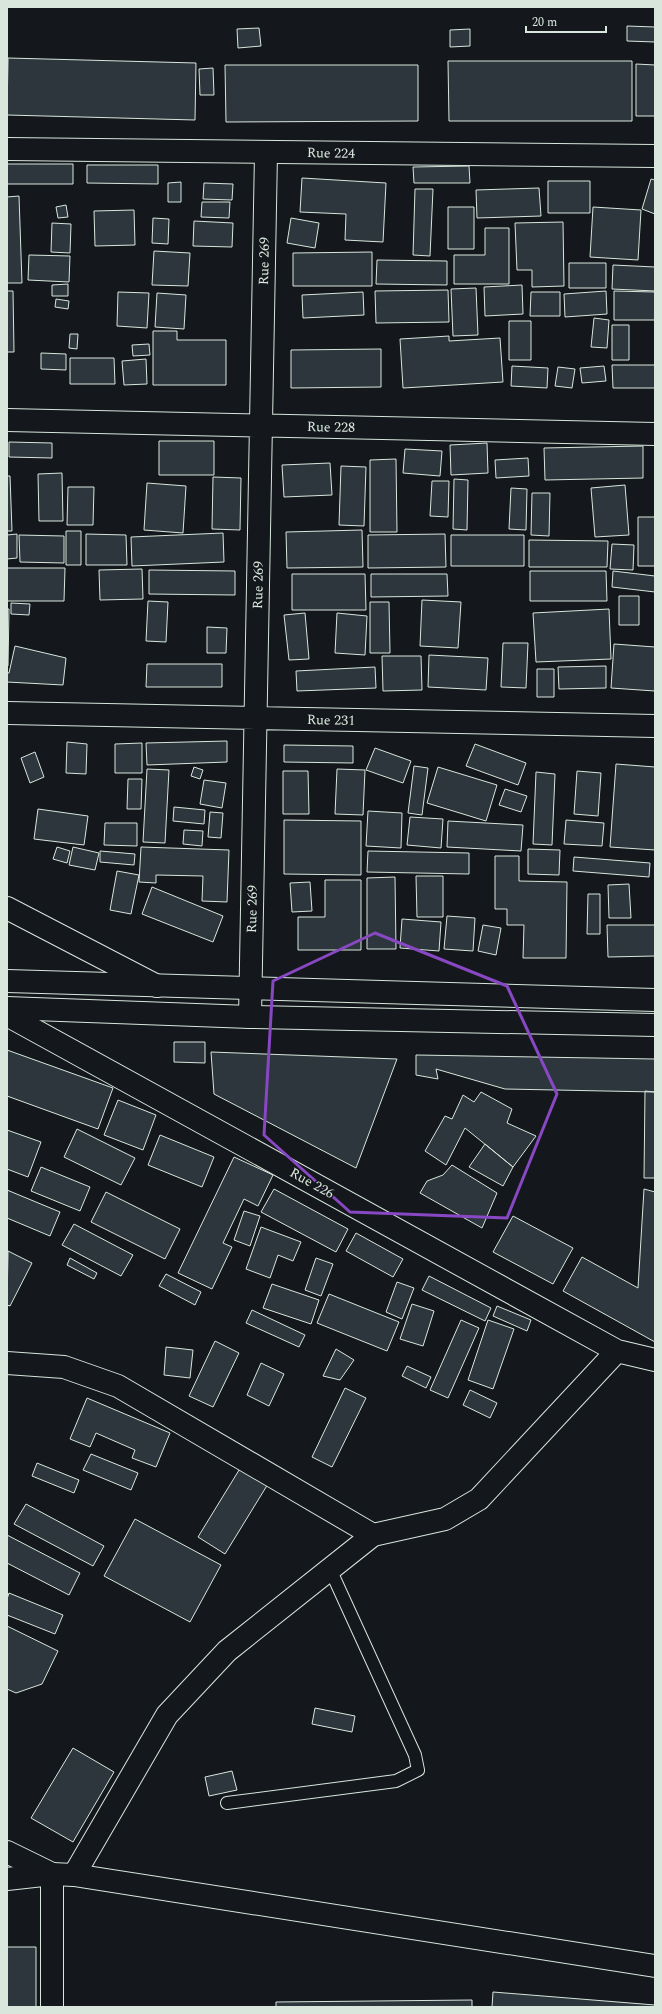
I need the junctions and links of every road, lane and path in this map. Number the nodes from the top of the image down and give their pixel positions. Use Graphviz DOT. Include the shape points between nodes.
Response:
graph roads {
  1 [pos="7,149"];
  2 [pos="266,153"];
  3 [pos="655,156"];
  4 [pos="7,420"];
  5 [pos="261,426"];
  6 [pos="655,434"];
  7 [pos="7,713"];
  8 [pos="256,718"];
  9 [pos="655,726"];
  10 [pos="7,908"];
  11 [pos="7,980"];
  12 [pos="157,986"];
  13 [pos="251,989"];
  14 [pos="655,1000"];
  15 [pos="7,1008"];
  16 [pos="7,1015"];
  17 [pos="250,1016"];
  18 [pos="655,1025"];
  19 [pos="617,1351"];
  20 [pos="655,1360"];
  21 [pos="7,1363"];
  22 [pos="373,1535"];
  23 [pos="330,1569"];
  24 [pos="228,1803"];
  25 [pos="7,1852"];
  26 [pos="52,1874"];
  27 [pos="74,1875"];
  28 [pos="7,1879"];
  29 [pos="655,1966"];
  30 [pos="52,2007"];
  1 -- 2 [label="street, Rue 224"];
  2 -- 3 [label="street, Rue 224"];
  2 -- 5 [label="street, Rue 269"];
  4 -- 5 [label="street, Rue 228"];
  5 -- 6 [label="street, Rue 228"];
  5 -- 8 [label="street, Rue 269"];
  7 -- 8 [label="street, Rue 231"];
  8 -- 9 [label="street, Rue 231"];
  8 -- 13 [label="street, Rue 269"];
  10 -- 12 [label="street"];
  11 -- 12 [label="street"];
  12 -- 13 [label="street"];
  13 -- 14 [label="street"];
  13 -- 17 [label="street, Rue 269"];
  15 -- 17 [label="street"];
  16 -- 19 [label="street, Rue 226"];
  17 -- 18 [label="street"];
  19 -- 20 [label="street, Rue 226"];
  19 -- 22 [label="street" via="479,1499 445,1519"];
  21 -- 22 [label="street" via="64,1367 118,1386"];
  22 -- 23 [label="street"];
  23 -- 24 [label="lane" via="415,1755 418,1770 396,1781"];
  23 -- 27 [label="street" via="227,1651 167,1715"];
  25 -- 26 [label="street"];
  26 -- 27 [label="street"];
  26 -- 28 [label="street"];
  26 -- 30 [label="street"];
  27 -- 29 [label="street"];
}
